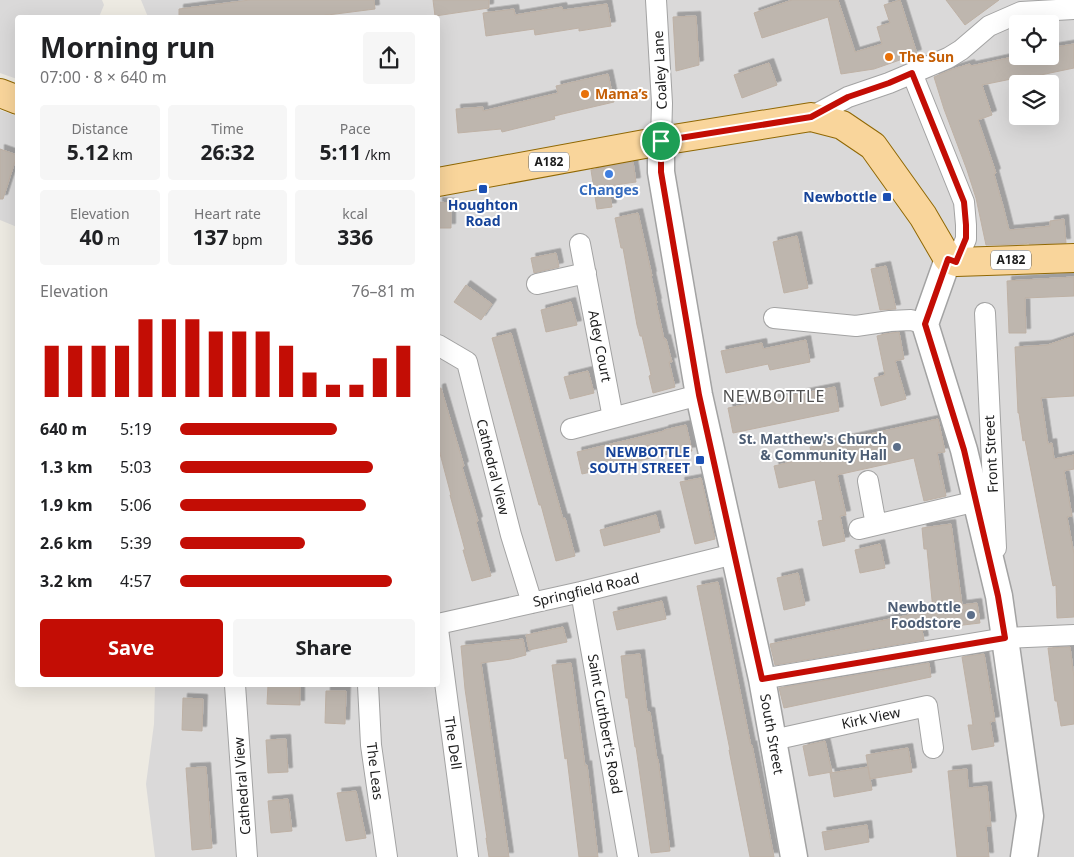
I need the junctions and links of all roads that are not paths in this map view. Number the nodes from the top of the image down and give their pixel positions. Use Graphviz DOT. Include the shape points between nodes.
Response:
graph roads {
  1 [pos="656,0"];
  2 [pos="1018,6"];
  3 [pos="1074,9"];
  4 [pos="912,73"];
  5 [pos="0,93"];
  6 [pos="15,99"];
  7 [pos="811,117"];
  8 [pos="661,141"];
  9 [pos="440,182"];
  10 [pos="580,244"];
  11 [pos="1074,258"];
  12 [pos="952,261"];
  13 [pos="586,273"];
  14 [pos="537,284"];
  15 [pos="985,313"];
  16 [pos="774,318"];
  17 [pos="925,324"];
  18 [pos="440,346"];
  19 [pos="699,395"];
  20 [pos="613,418"];
  21 [pos="571,429"];
  22 [pos="868,482"];
  23 [pos="977,501"];
  24 [pos="734,554"];
  25 [pos="582,592"];
  26 [pos="998,596"];
  27 [pos="532,603"];
  28 [pos="440,624"];
  29 [pos="1074,635"];
  30 [pos="1005,638"];
  31 [pos="440,644"];
  32 [pos="762,679"];
  33 [pos="235,687"];
  34 [pos="368,687"];
  35 [pos="773,740"];
  36 [pos="932,748"];
  37 [pos="247,857"];
  38 [pos="387,857"];
  39 [pos="468,857"];
  40 [pos="628,857"];
  41 [pos="794,857"];
  42 [pos="1024,857"];
  1 -- 8 [label="street, Coaley Lane"];
  2 -- 3 [label="street"];
  2 -- 4 [label="street" via="948,58"];
  4 -- 7 [label="street" via="848,97"];
  4 -- 12 [label="street" via="964,202 966,238"];
  5 -- 6 [label="main road"];
  7 -- 8 [label="main road, A182"];
  7 -- 12 [label="main road, A182" via="842,125 873,146"];
  8 -- 9 [label="main road, A182"];
  8 -- 19 [label="street, South Street" via="661,172"];
  10 -- 13 [label="street, Adey Court"];
  11 -- 12 [label="main road, A182"];
  12 -- 17 [label="street"];
  13 -- 14 [label="street"];
  13 -- 20 [label="street, Adey Court"];
  15 -- 26 [label="street, Front Street"];
  16 -- 17 [label="street" via="856,326 890,320"];
  17 -- 23 [label="street, Front Street"];
  18 -- 27 [label="street, Cathedral View" via="466,362 510,535"];
  19 -- 20 [label="street"];
  19 -- 24 [label="street, South Street"];
  20 -- 21 [label="street"];
  22 -- 23 [label="street" via="867,527"];
  23 -- 26 [label="street, Front Street"];
  24 -- 25 [label="street, Springfield Road"];
  24 -- 32 [label="street, South Street"];
  25 -- 27 [label="street, Springfield Road"];
  25 -- 40 [label="street, Saint Cuthbert's Road"];
  26 -- 30 [label="street, Front Street"];
  27 -- 28 [label="street, Springfield Road"];
  29 -- 30 [label="street"];
  30 -- 32 [label="street"];
  30 -- 42 [label="street, Front Street" via="1030,816"];
  31 -- 39 [label="street, The Dell"];
  32 -- 35 [label="street, South Street"];
  33 -- 37 [label="street, Cathedral View"];
  34 -- 38 [label="street, The Leas" via="371,745"];
  35 -- 36 [label="street, Kirk View" via="927,706"];
  35 -- 41 [label="street, South Street"];
}
